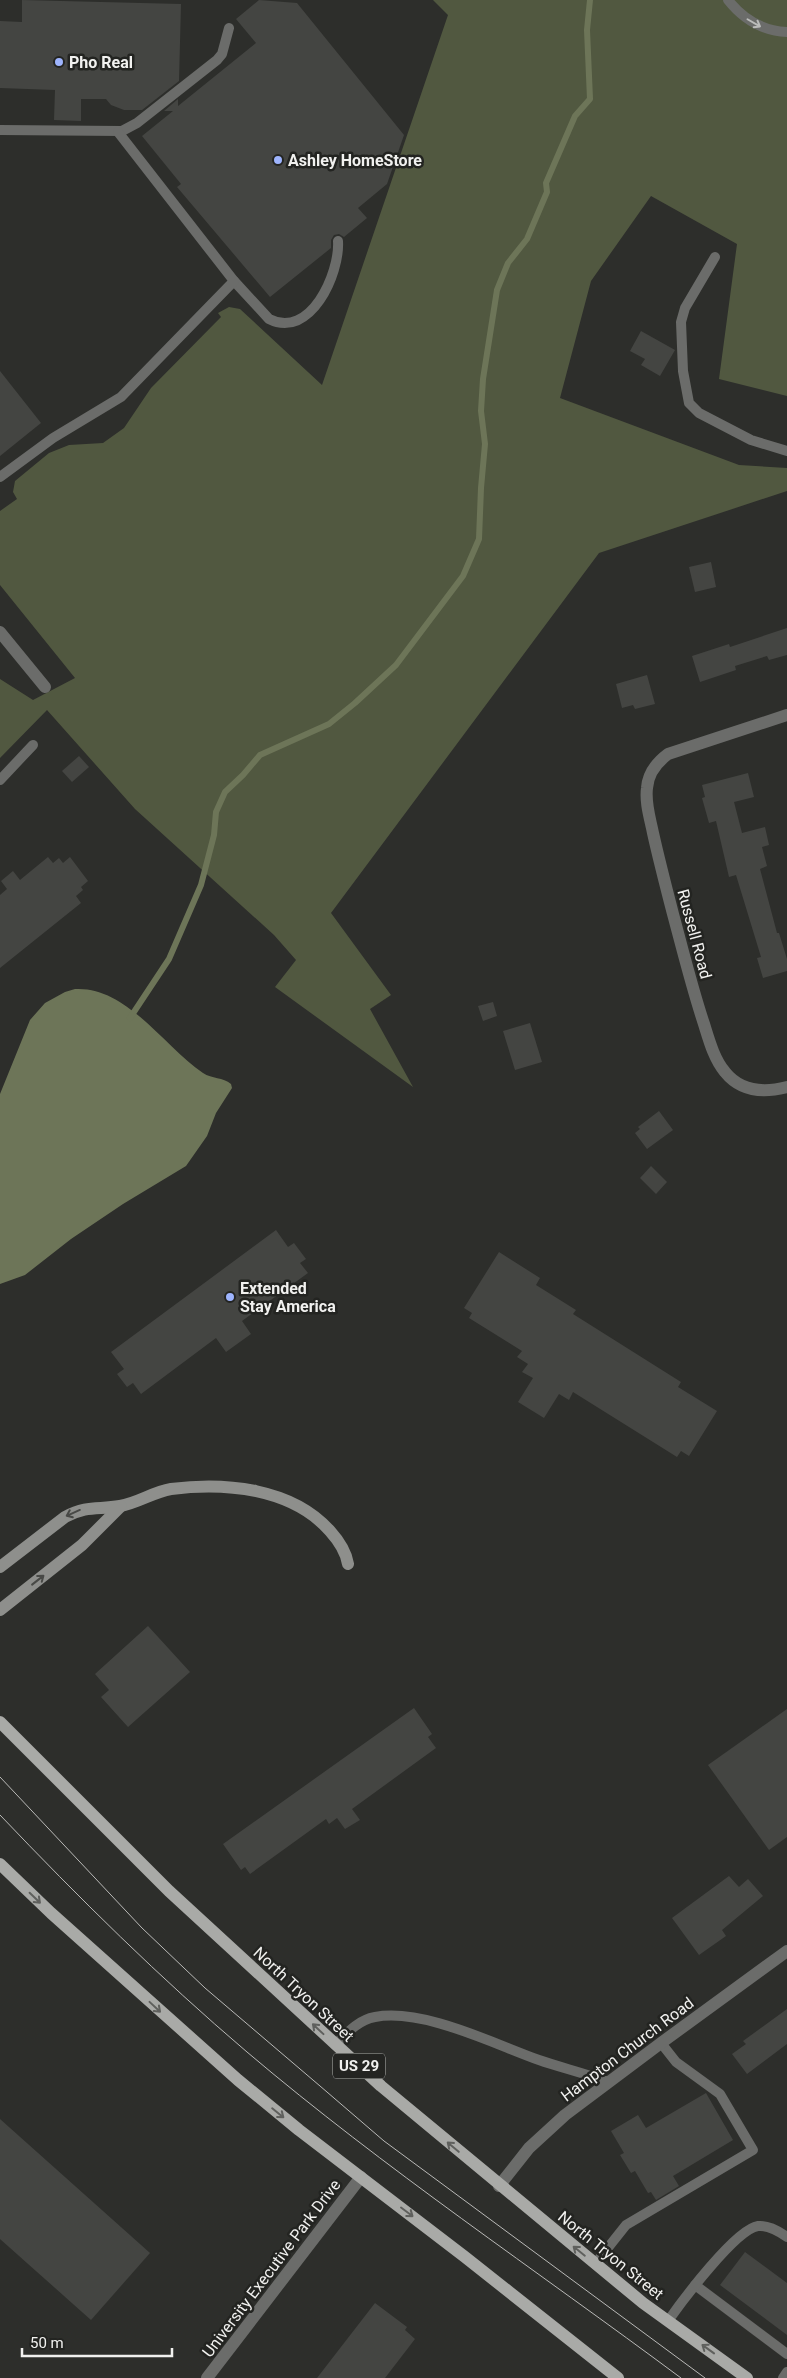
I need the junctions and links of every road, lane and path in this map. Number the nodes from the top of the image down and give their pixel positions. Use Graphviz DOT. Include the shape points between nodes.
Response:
graph roads {
  1 [pos="728,0"];
  2 [pos="229,28"];
  3 [pos="787,32"];
  4 [pos="0,130"];
  5 [pos="118,132"];
  6 [pos="338,242"];
  7 [pos="715,257"];
  8 [pos="234,280"];
  9 [pos="787,451"];
  10 [pos="0,477"];
  11 [pos="0,632"];
  12 [pos="45,687"];
  13 [pos="787,715"];
  14 [pos="33,745"];
  15 [pos="0,780"];
  16 [pos="787,1087"];
  17 [pos="121,1506"];
  18 [pos="348,1564"];
  19 [pos="0,1567"];
  20 [pos="0,1610"];
  21 [pos="0,1722"];
  22 [pos="0,1864"];
  23 [pos="787,1952"];
  24 [pos="660,2042"];
  25 [pos="335,2045"];
  26 [pos="608,2082"];
  27 [pos="361,2177"];
  28 [pos="499,2186"];
  29 [pos="787,2237"];
  30 [pos="595,2264"];
  31 [pos="695,2285"];
  32 [pos="668,2321"];
  33 [pos="787,2354"];
  34 [pos="787,2372"];
  35 [pos="207,2378"];
  36 [pos="618,2378"];
  37 [pos="747,2378"];
  38 [pos="783,2378"];
  1 -- 3 [label="lane, one-way" via="757,25"];
  2 -- 5 [label="lane" via="222,54 217,60 137,123"];
  4 -- 5 [label="lane"];
  5 -- 8 [label="lane"];
  6 -- 8 [label="lane" via="339,252 331,280 314,307 291,324 269,319"];
  7 -- 9 [label="lane" via="685,308 681,322 683,370 689,403 698,413 751,440"];
  8 -- 10 [label="lane" via="128,391 53,438"];
  11 -- 12 [label="street"];
  13 -- 16 [label="street, Russell Road" via="668,754 651,773 647,789 648,807 695,998 720,1066 734,1081 747,1088 764,1092"];
  14 -- 15 [label="lane"];
  17 -- 18 [label="street" via="168,1489 197,1486 226,1487 267,1495 294,1503 319,1519 343,1547"];
  17 -- 19 [label="street, one-way" via="76,1511"];
  20 -- 17 [label="street, one-way" via="82,1545"];
  25 -- 21 [label="main road, North Tryon Street / US 29, one-way" via="162,1885"];
  22 -- 27 [label="main road, one-way" via="186,2036"];
  23 -- 24 [label="street, Hampton Church Road"];
  24 -- 26 [label="street, Hampton Church Road"];
  24 -- 30 [label="lane" via="676,2062 720,2094 753,2150 626,2225"];
  25 -- 26 [label="lane" via="349,2030 367,2019 377,2016 414,2018 447,2025"];
  28 -- 25 [label="main road, North Tryon Street / US 29, one-way"];
  26 -- 28 [label="street, Hampton Church Road" via="543,2134"];
  27 -- 35 [label="street, University Executive Park Drive"];
  27 -- 36 [label="main road, one-way"];
  30 -- 28 [label="main road, North Tryon Street / US 29, one-way"];
  29 -- 31 [label="lane" via="767,2227 753,2228 730,2247"];
  30 -- 32 [label="main road, North Tryon Street / US 29"];
  31 -- 32 [label="lane"];
  31 -- 33 [label="lane"];
  37 -- 32 [label="main road, North Tryon Street / US 29, one-way"];
  34 -- 38 [label="lane"];
}
